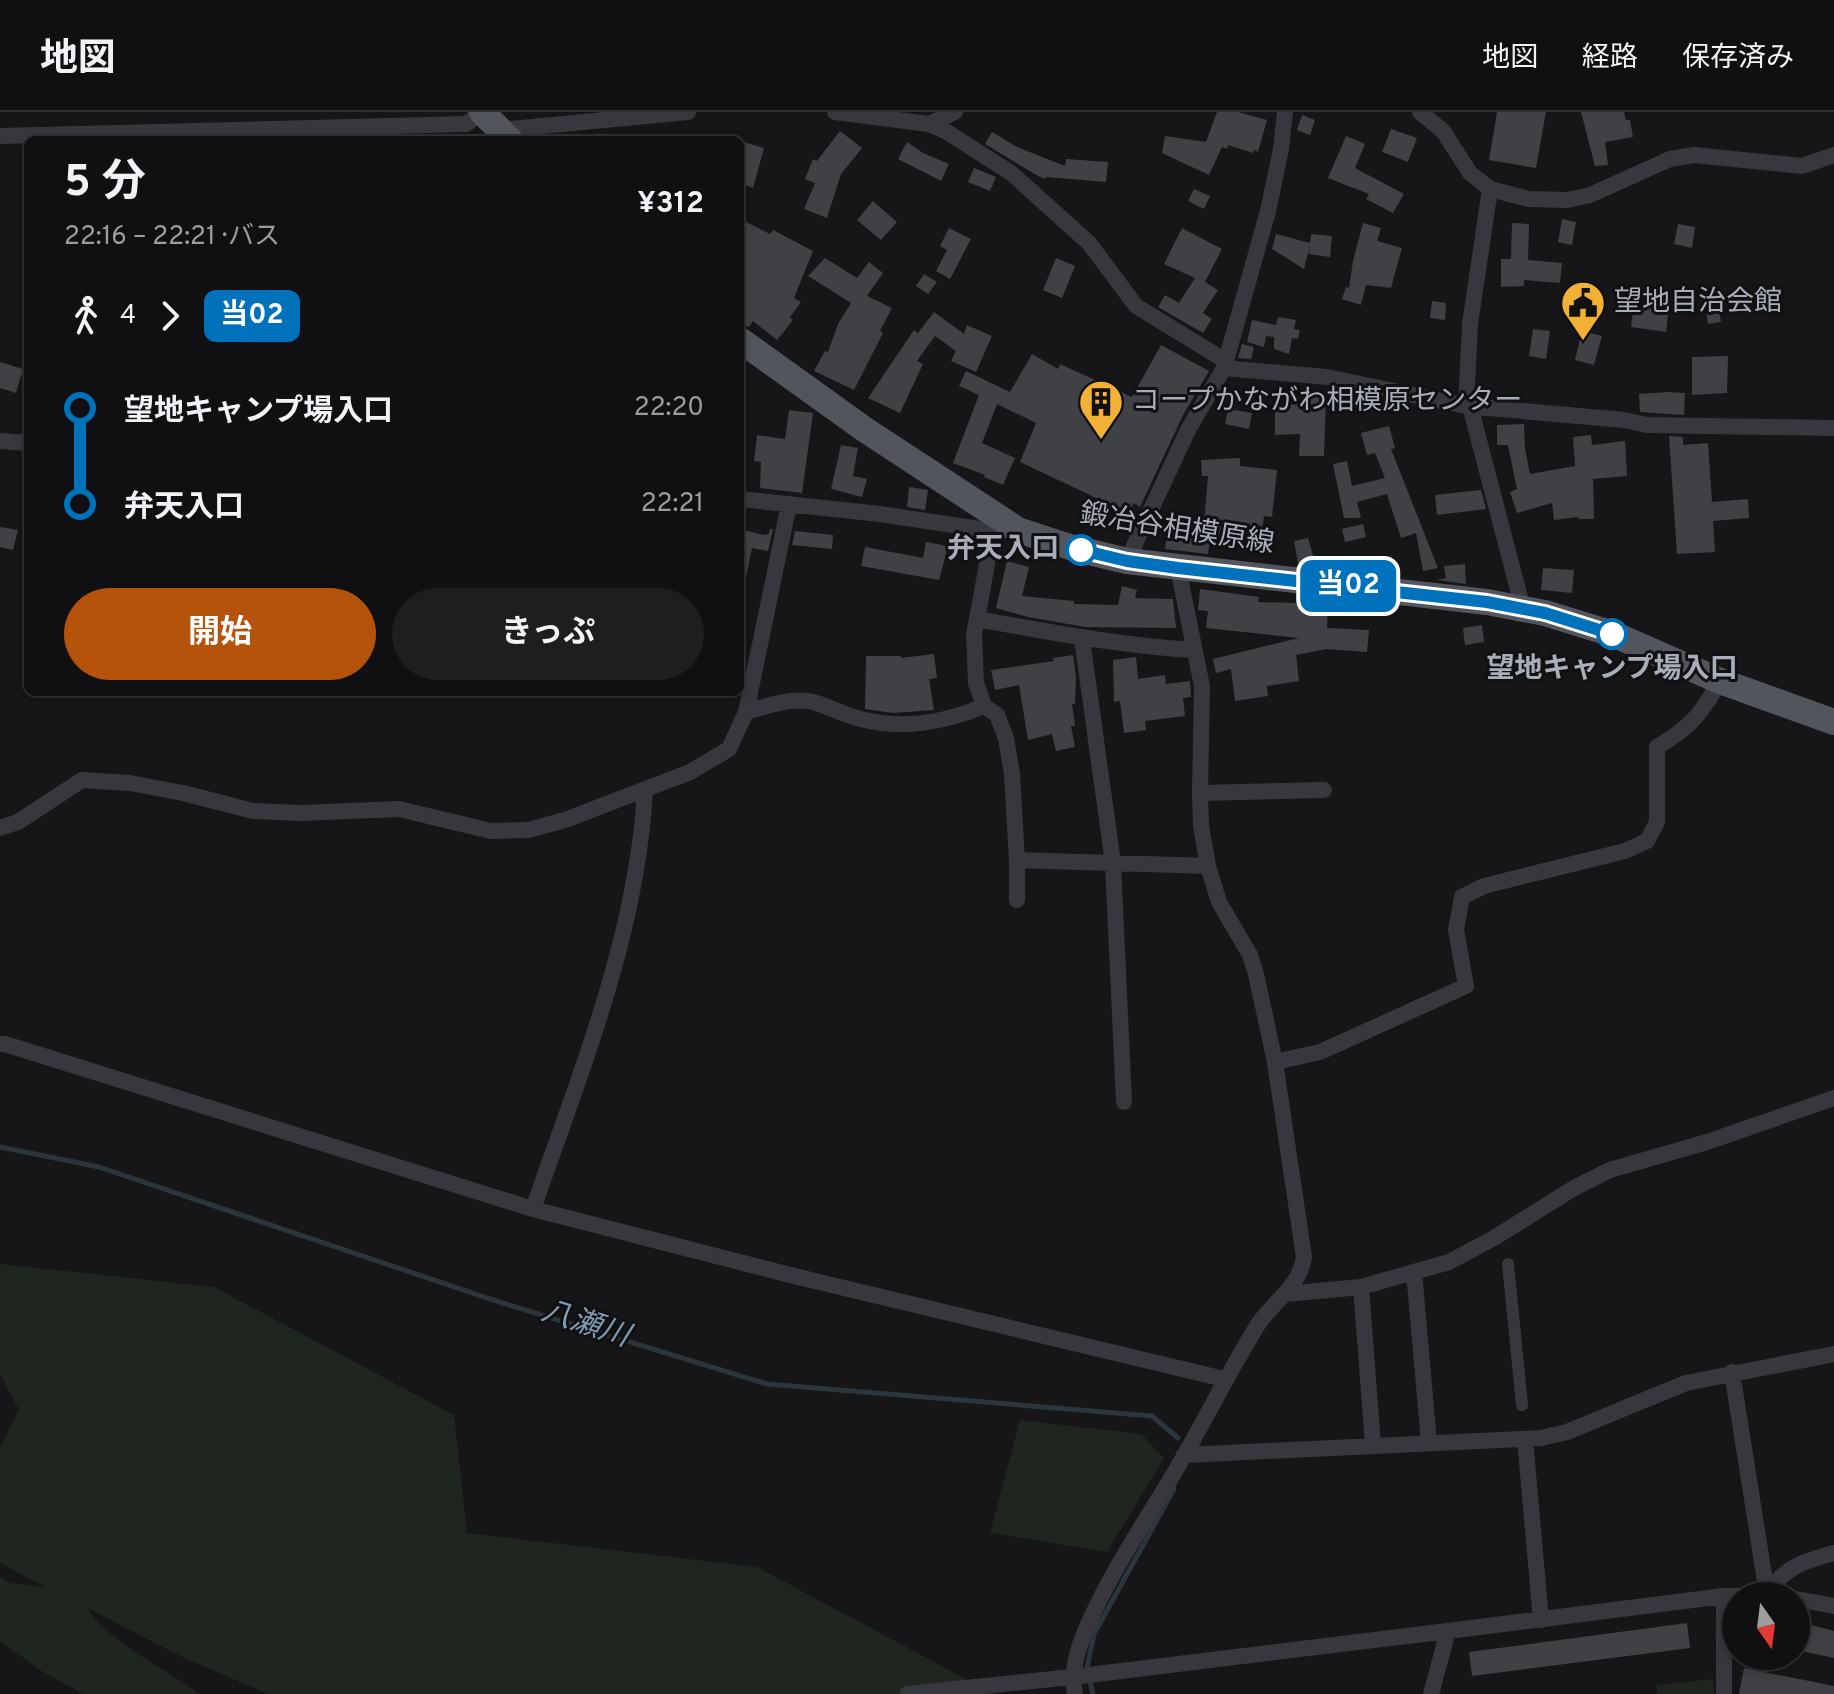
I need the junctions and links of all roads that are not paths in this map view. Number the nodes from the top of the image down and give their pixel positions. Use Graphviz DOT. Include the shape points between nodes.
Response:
graph roads {
  1 [pos="688,112"];
  2 [pos="955,112"];
  3 [pos="1285,112"];
  4 [pos="1420,112"];
  5 [pos="845,113"];
  6 [pos="506,122"];
  7 [pos="929,124"];
  8 [pos="0,136"];
  9 [pos="1834,155"];
  10 [pos="1490,189"];
  11 [pos="744,343"];
  12 [pos="1224,364"];
  13 [pos="1468,406"];
  14 [pos="1834,428"];
  15 [pos="0,441"];
  16 [pos="24,443"];
  17 [pos="744,499"];
  18 [pos="789,504"];
  19 [pos="1006,531"];
  20 [pos="1127,561"];
  21 [pos="1178,568"];
  22 [pos="1523,609"];
  23 [pos="977,619"];
  24 [pos="1082,639"];
  25 [pos="1194,650"];
  26 [pos="1720,681"];
  27 [pos="984,706"];
  28 [pos="746,712"];
  29 [pos="1834,722"];
  30 [pos="1324,790"];
  31 [pos="645,791"];
  32 [pos="1200,793"];
  33 [pos="0,828"];
  34 [pos="1017,860"];
  35 [pos="1113,863"];
  36 [pos="1208,866"];
  37 [pos="1017,900"];
  38 [pos="0,1044"];
  39 [pos="1275,1062"];
  40 [pos="1834,1098"];
  41 [pos="1124,1102"];
  42 [pos="533,1209"];
  43 [pos="1508,1264"];
  44 [pos="1414,1272"];
  45 [pos="1361,1287"];
  46 [pos="1285,1294"];
  47 [pos="1834,1354"];
  48 [pos="1732,1372"];
  49 [pos="1224,1379"];
  50 [pos="1522,1405"];
  51 [pos="1525,1439"];
  52 [pos="1429,1442"];
  53 [pos="1373,1445"];
  54 [pos="1184,1455"];
  55 [pos="1834,1553"];
  56 [pos="1771,1582"];
  57 [pos="1776,1582"];
  58 [pos="1722,1596"];
  59 [pos="1810,1602"];
  60 [pos="1834,1606"];
  61 [pos="1541,1620"];
  62 [pos="1448,1631"];
  63 [pos="1724,1670"];
  64 [pos="1075,1683"];
  65 [pos="907,1694"];
  66 [pos="1431,1694"];
  67 [pos="1724,1694"];
  1 -- 6 [label="street"];
  2 -- 7 [label="street"];
  3 -- 12 [label="street" via="1268,211"];
  4 -- 10 [label="street" via="1443,131 1470,173"];
  5 -- 7 [label="street"];
  6 -- 8 [label="street"];
  7 -- 12 [label="street" via="1011,173 1089,243 1136,306"];
  9 -- 10 [label="street" via="1802,166 1694,155 1670,159 1567,200 1529,199"];
  10 -- 13 [label="street" via="1470,324"];
  11 -- 19 [label="main road, 鍛冶谷相模原線"];
  12 -- 13 [label="street" via="1327,377"];
  12 -- 20 [label="street"];
  13 -- 14 [label="street" via="1647,425"];
  13 -- 22 [label="street"];
  15 -- 16 [label="street"];
  17 -- 18 [label="street"];
  18 -- 19 [label="street"];
  18 -- 28 [label="street"];
  19 -- 20 [label="main road, 鍛冶谷相模原線"];
  19 -- 23 [label="street"];
  20 -- 21 [label="main road, 鍛冶谷相模原線"];
  21 -- 22 [label="main road, 鍛冶谷相模原線"];
  21 -- 25 [label="street"];
  22 -- 26 [label="main road, 鍛冶谷相模原線" via="1613,634"];
  23 -- 24 [label="street"];
  23 -- 27 [label="street" via="976,683"];
  24 -- 25 [label="street"];
  24 -- 35 [label="street"];
  25 -- 32 [label="street" via="1202,686"];
  26 -- 29 [label="main road, 鍛冶谷相模原線"];
  26 -- 39 [label="street" via="1684,731 1657,747 1657,822 1647,841 1484,886 1462,897 1456,930 1466,986 1320,1052"];
  27 -- 28 [label="street" via="937,721 894,724 863,720 809,701"];
  27 -- 34 [label="street" via="997,715 1006,738"];
  28 -- 31 [label="street" via="729,749"];
  30 -- 32 [label="street"];
  31 -- 33 [label="street" via="528,830 491,831 399,809 253,811 130,783 82,780"];
  31 -- 42 [label="street" via="632,900 607,993"];
  32 -- 36 [label="street"];
  34 -- 35 [label="street"];
  34 -- 37 [label="street"];
  35 -- 36 [label="street"];
  35 -- 41 [label="street"];
  36 -- 39 [label="street" via="1225,914 1250,955"];
  38 -- 42 [label="street"];
  39 -- 46 [label="street" via="1304,1257 1302,1272"];
  40 -- 44 [label="street" via="1610,1170 1449,1262"];
  42 -- 49 [label="street"];
  43 -- 50 [label="street"];
  44 -- 45 [label="street"];
  44 -- 52 [label="street"];
  45 -- 46 [label="street"];
  45 -- 53 [label="street"];
  46 -- 49 [label="street" via="1262,1319"];
  47 -- 48 [label="street"];
  48 -- 51 [label="street" via="1668,1389 1567,1432"];
  48 -- 56 [label="street"];
  49 -- 54 [label="street"];
  51 -- 52 [label="street"];
  51 -- 61 [label="street"];
  52 -- 53 [label="street"];
  53 -- 54 [label="street"];
  54 -- 64 [label="street" via="1085,1631"];
  55 -- 57 [label="street" via="1791,1568"];
  58 -- 61 [label="street"];
  59 -- 60 [label="street"];
  61 -- 62 [label="street"];
  62 -- 64 [label="street" via="1098,1673"];
  62 -- 66 [label="street"];
  63 -- 67 [label="street"];
  64 -- 65 [label="street"];
}
